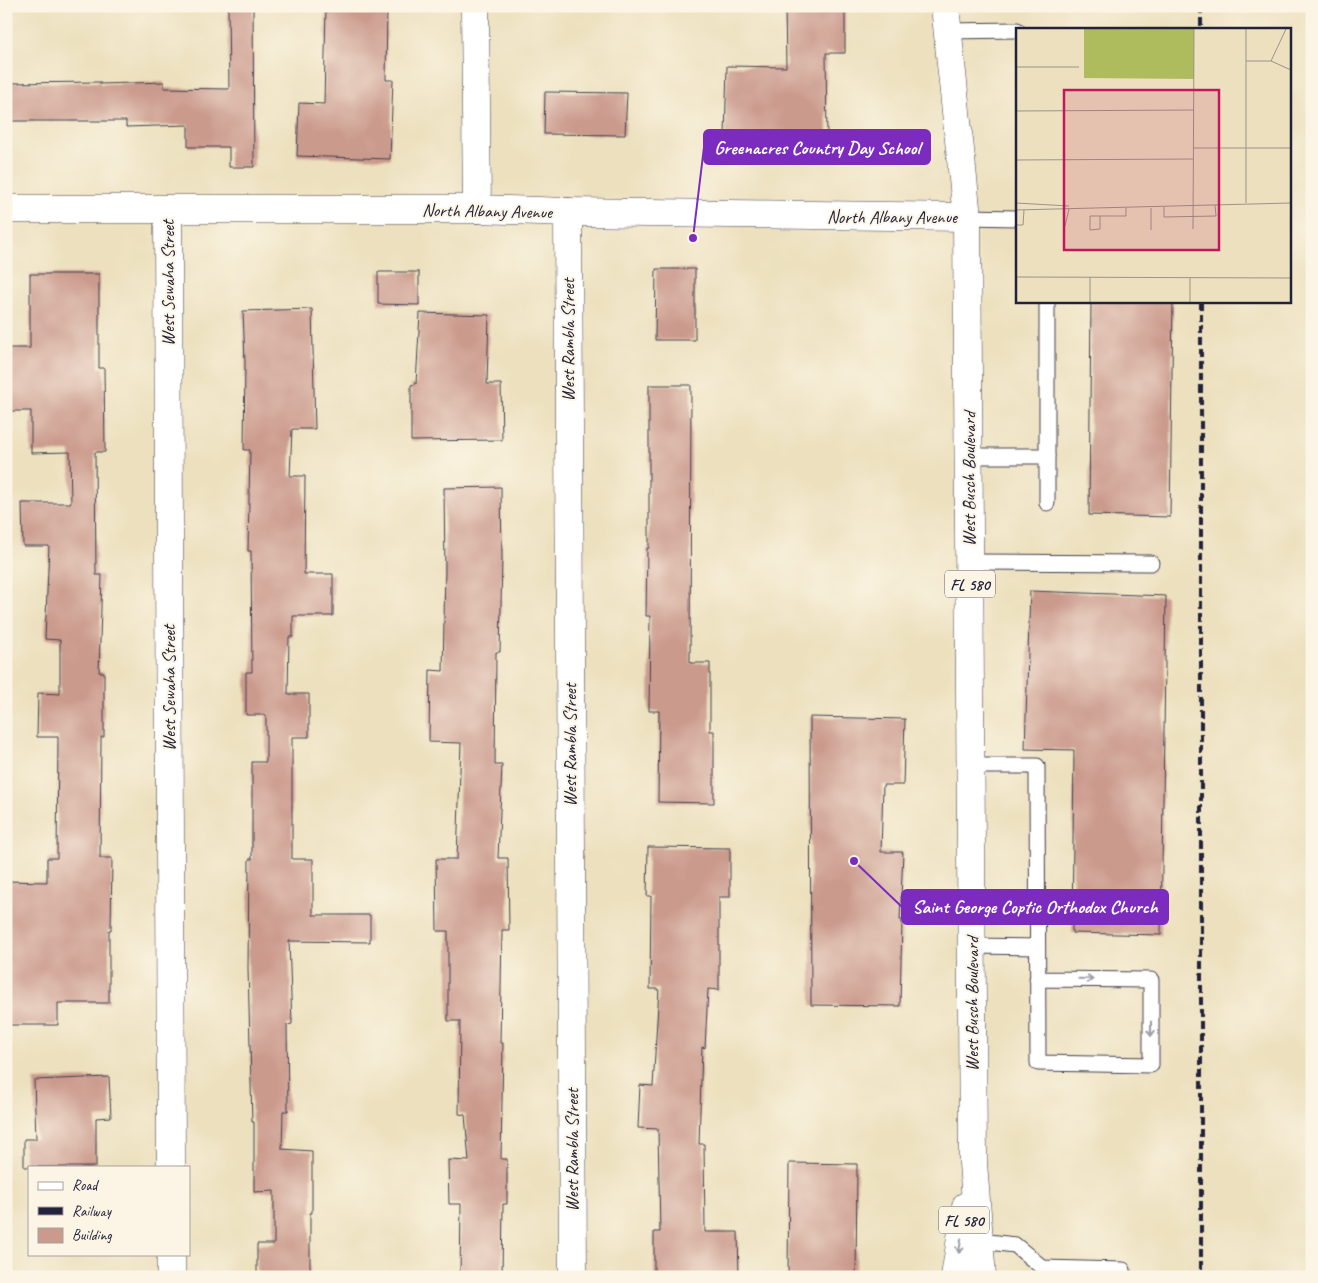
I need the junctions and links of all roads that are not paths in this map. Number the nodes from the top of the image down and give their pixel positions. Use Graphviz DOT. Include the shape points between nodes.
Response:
graph roads {
  1 [pos="476,6"];
  2 [pos="946,19"];
  3 [pos="1016,30"];
  4 [pos="6,209"];
  5 [pos="478,209"];
  6 [pos="168,210"];
  7 [pos="568,212"];
  8 [pos="968,217"];
  9 [pos="1016,218"];
  10 [pos="1048,302"];
  11 [pos="969,456"];
  12 [pos="1047,456"];
  13 [pos="1047,503"];
  14 [pos="970,562"];
  15 [pos="1151,563"];
  16 [pos="971,766"];
  17 [pos="972,946"];
  18 [pos="1037,947"];
  19 [pos="1037,979"];
  20 [pos="974,1163"];
  21 [pos="171,1166"];
  22 [pos="980,1241"];
  23 [pos="171,1256"];
  24 [pos="1123,1270"];
  25 [pos="171,1277"];
  26 [pos="573,1277"];
  27 [pos="955,1277"];
  28 [pos="982,1277"];
  1 -- 5 [label="street"];
  2 -- 3 [label="lane"];
  2 -- 8 [label="street, West Busch Boulevard / FL 580"];
  4 -- 6 [label="street, North Albany Avenue"];
  5 -- 6 [label="street, North Albany Avenue"];
  5 -- 7 [label="street, North Albany Avenue"];
  6 -- 21 [label="street, West Sewaha Street"];
  7 -- 8 [label="street, North Albany Avenue"];
  7 -- 26 [label="street, West Rambla Street"];
  8 -- 9 [label="lane"];
  8 -- 11 [label="street, West Busch Boulevard / FL 580"];
  10 -- 12 [label="lane"];
  11 -- 12 [label="lane"];
  11 -- 14 [label="street, West Busch Boulevard / FL 580"];
  12 -- 13 [label="lane"];
  14 -- 15 [label="lane"];
  14 -- 16 [label="street, West Busch Boulevard / FL 580"];
  16 -- 17 [label="street, West Busch Boulevard / FL 580"];
  16 -- 18 [label="lane" via="1037,766"];
  17 -- 18 [label="lane"];
  17 -- 20 [label="street, West Busch Boulevard / FL 580"];
  18 -- 19 [label="lane"];
  19 -- 19 [label="lane, one-way" via="1151,980 1151,1064 1038,1063"];
  20 -- 22 [label="street, West Busch Boulevard / FL 580"];
  20 -- 27 [label="street, West Busch Boulevard / FL 580, one-way"];
  22 -- 24 [label="lane" via="1015,1245 1043,1268"];
  22 -- 28 [label="street, West Busch Boulevard / FL 580"];
  23 -- 25 [label="street"];
}
